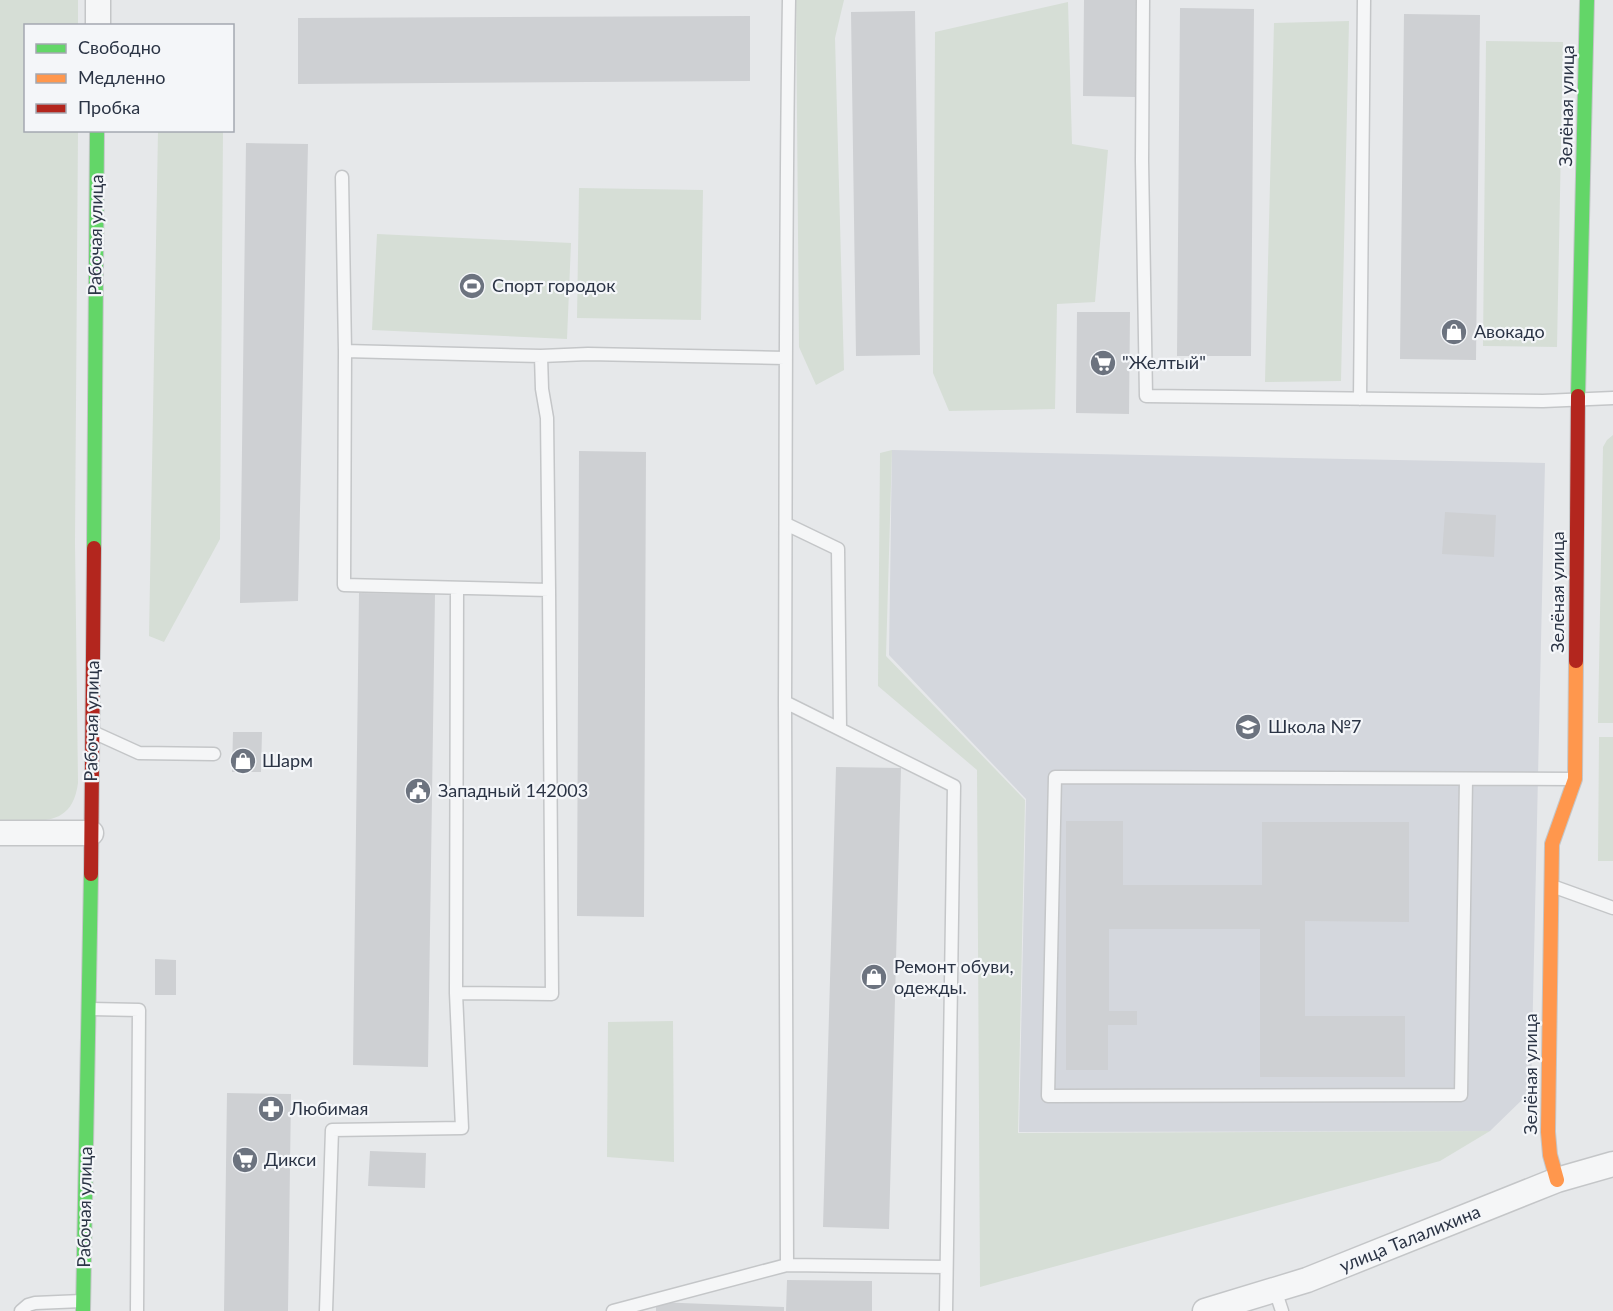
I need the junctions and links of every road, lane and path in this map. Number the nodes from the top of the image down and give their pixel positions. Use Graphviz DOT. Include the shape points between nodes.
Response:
graph roads {
  1 [pos="98,0"];
  2 [pos="789,0"];
  3 [pos="1143,0"];
  4 [pos="1364,0"];
  5 [pos="1587,0"];
  6 [pos="98,24"];
  7 [pos="97,132"];
  8 [pos="342,177"];
  9 [pos="345,351"];
  10 [pos="541,356"];
  11 [pos="785,358"];
  12 [pos="1360,399"];
  13 [pos="1578,399"];
  14 [pos="1613,399"];
  15 [pos="786,524"];
  16 [pos="457,588"];
  17 [pos="549,590"];
  18 [pos="785,702"];
  19 [pos="840,729"];
  20 [pos="92,732"];
  21 [pos="214,754"];
  22 [pos="1466,779"];
  23 [pos="1575,779"];
  24 [pos="0,833"];
  25 [pos="91,833"];
  26 [pos="1551,885"];
  27 [pos="1613,908"];
  28 [pos="456,993"];
  29 [pos="90,1009"];
  30 [pos="1613,1164"];
  31 [pos="1557,1180"];
  32 [pos="787,1265"];
  33 [pos="946,1267"];
  34 [pos="1278,1300"];
  35 [pos="83,1306"];
  36 [pos="21,1311"];
  37 [pos="137,1311"];
  38 [pos="326,1311"];
  39 [pos="613,1311"];
  40 [pos="946,1311"];
  41 [pos="1205,1311"];
  1 -- 6 [label="street"];
  2 -- 11 [label="lane"];
  3 -- 12 [label="lane" via="1146,396"];
  4 -- 12 [label="lane"];
  5 -- 13 [label="street, Зелёная улица"];
  7 -- 20 [label="street, Рабочая улица"];
  8 -- 9 [label="lane"];
  9 -- 10 [label="lane"];
  9 -- 16 [label="lane" via="344,585"];
  10 -- 11 [label="lane"];
  10 -- 17 [label="lane" via="547,418"];
  11 -- 15 [label="lane"];
  12 -- 13 [label="lane"];
  13 -- 14 [label="lane"];
  13 -- 23 [label="street, Зелёная улица"];
  15 -- 18 [label="lane"];
  15 -- 19 [label="lane" via="838,549"];
  16 -- 17 [label="lane"];
  16 -- 28 [label="lane"];
  17 -- 28 [label="lane" via="552,994"];
  18 -- 19 [label="lane"];
  18 -- 32 [label="lane"];
  19 -- 33 [label="lane" via="954,786"];
  20 -- 21 [label="lane" via="139,753"];
  20 -- 25 [label="street, Рабочая улица"];
  22 -- 22 [label="lane" via="1055,777 1048,1096 1461,1095"];
  22 -- 23 [label="lane"];
  23 -- 26 [label="street, Зелёная улица" via="1552,844"];
  24 -- 25 [label="street"];
  25 -- 29 [label="street, Рабочая улица"];
  26 -- 27 [label="lane"];
  26 -- 31 [label="street, Зелёная улица" via="1548,1132"];
  28 -- 38 [label="lane" via="462,1128 332,1130"];
  29 -- 35 [label="street, Рабочая улица"];
  29 -- 37 [label="lane" via="139,1010"];
  30 -- 31 [label="street, улица Талалихина"];
  31 -- 34 [label="street, улица Талалихина" via="1307,1280"];
  32 -- 33 [label="lane"];
  32 -- 39 [label="lane"];
  33 -- 40 [label="lane"];
  34 -- 41 [label="street, улица Талалихина"];
  35 -- 36 [label="lane" via="34,1303"];
}
